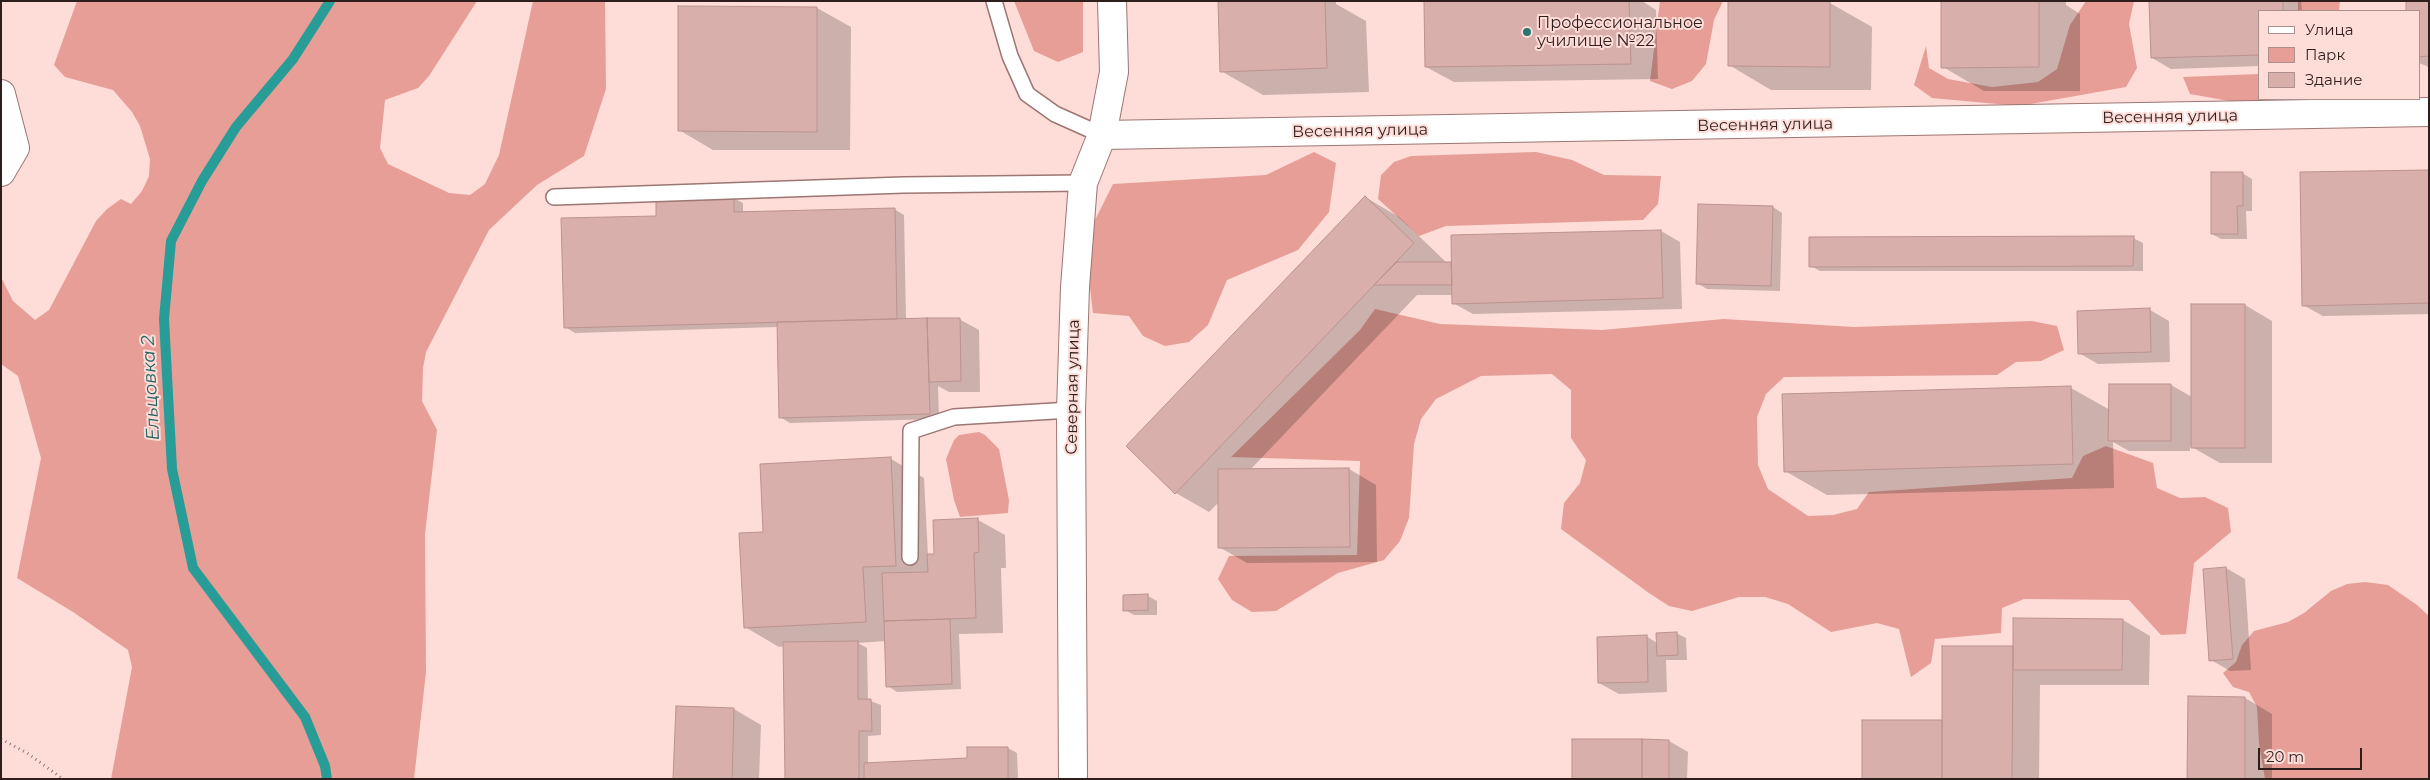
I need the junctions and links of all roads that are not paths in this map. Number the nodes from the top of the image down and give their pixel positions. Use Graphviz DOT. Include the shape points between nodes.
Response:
graph roads {
  1 [pos="994,1"];
  2 [pos="1112,1"];
  3 [pos="1,94"];
  4 [pos="2429,112"];
  5 [pos="1102,135"];
  6 [pos="1,172"];
  7 [pos="1083,183"];
  8 [pos="554,197"];
  9 [pos="1071,410"];
  10 [pos="910,557"];
  11 [pos="1073,779"];
  1 -- 5 [label="lane" via="1010,56 1027,94 1055,114"];
  2 -- 5 [label="street, Северная улица" via="1114,72"];
  3 -- 6 [label="street" via="16,148"];
  4 -- 5 [label="street, Весенняя улица"];
  5 -- 7 [label="street, Северная улица"];
  7 -- 8 [label="lane" via="903,185"];
  7 -- 9 [label="street, Северная улица"];
  9 -- 10 [label="lane" via="954,417 911,431"];
  9 -- 11 [label="street, Северная улица"];
}
